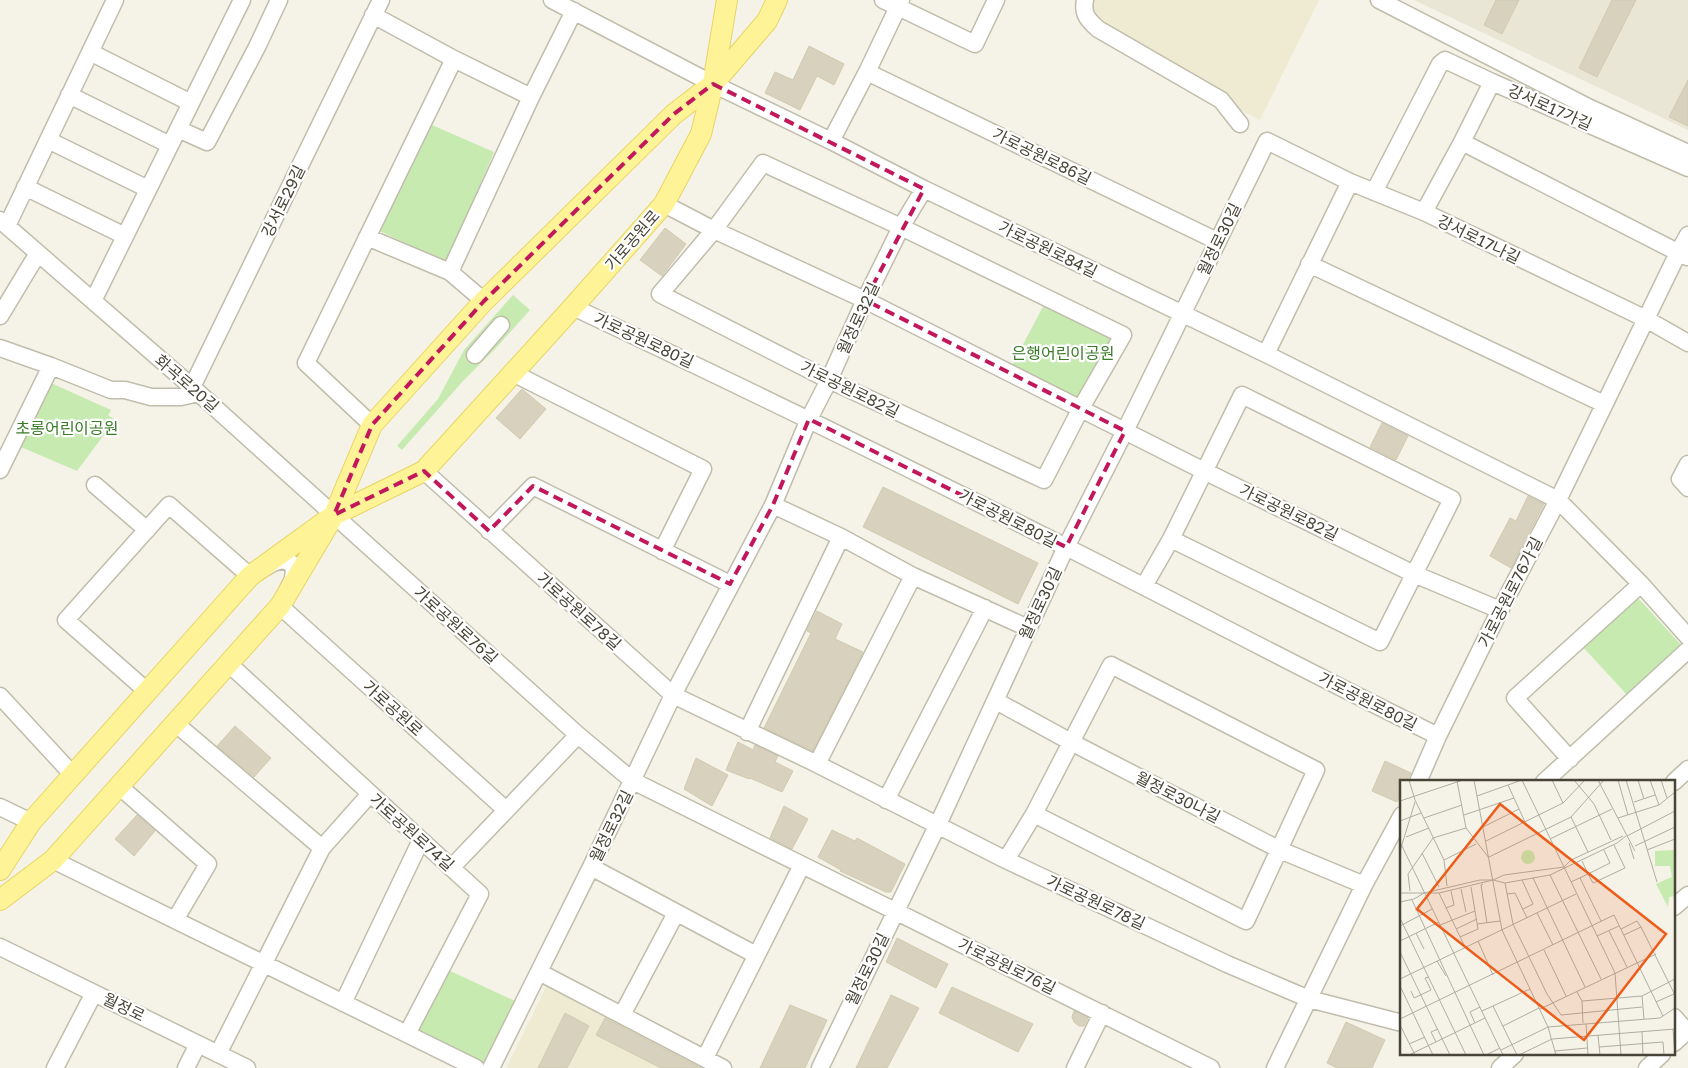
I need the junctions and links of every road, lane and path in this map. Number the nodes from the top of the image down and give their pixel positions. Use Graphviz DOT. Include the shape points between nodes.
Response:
graph roads {
  1 [pos="115,0"];
  2 [pos="242,0"];
  3 [pos="279,0"];
  4 [pos="381,0"];
  5 [pos="552,0"];
  6 [pos="726,0"];
  7 [pos="777,0"];
  8 [pos="996,0"];
  9 [pos="1085,0"];
  10 [pos="1379,0"];
  11 [pos="894,2"];
  12 [pos="574,11"];
  13 [pos="373,15"];
  14 [pos="90,52"];
  15 [pos="454,59"];
  16 [pos="867,72"];
  17 [pos="1492,82"];
  18 [pos="713,84"];
  19 [pos="69,95"];
  20 [pos="531,97"];
  21 [pos="191,102"];
  22 [pos="1240,124"];
  23 [pos="178,129"];
  24 [pos="48,140"];
  25 [pos="831,141"];
  26 [pos="1267,141"];
  27 [pos="1462,142"];
  28 [pos="170,145"];
  29 [pos="1688,153"];
  30 [pos="1688,168"];
  31 [pos="1350,182"];
  32 [pos="25,187"];
  33 [pos="148,189"];
  34 [pos="924,189"];
  35 [pos="1374,192"];
  36 [pos="664,204"];
  37 [pos="1424,212"];
  38 [pos="3,223"];
  39 [pos="901,227"];
  40 [pos="714,230"];
  41 [pos="1688,235"];
  42 [pos="125,236"];
  43 [pos="367,237"];
  44 [pos="1217,241"];
  45 [pos="38,253"];
  46 [pos="1683,255"];
  47 [pos="1309,264"];
  48 [pos="450,272"];
  49 [pos="865,300"];
  50 [pos="93,301"];
  51 [pos="484,301"];
  52 [pos="573,307"];
  53 [pos="1183,314"];
  54 [pos="0,316"];
  55 [pos="1646,320"];
  56 [pos="501,325"];
  57 [pos="1688,343"];
  58 [pos="0,348"];
  59 [pos="1266,354"];
  60 [pos="475,355"];
  61 [pos="51,366"];
  62 [pos="513,373"];
  63 [pos="829,380"];
  64 [pos="196,390"];
  65 [pos="1604,404"];
  66 [pos="1081,408"];
  67 [pos="809,419"];
  68 [pos="372,425"];
  69 [pos="1125,431"];
  70 [pos="1688,464"];
  71 [pos="0,470"];
  72 [pos="1204,471"];
  73 [pos="424,472"];
  74 [pos="95,485"];
  75 [pos="1688,488"];
  76 [pos="1558,500"];
  77 [pos="773,505"];
  78 [pos="334,515"];
  79 [pos="147,530"];
  80 [pos="489,531"];
  81 [pos="841,537"];
  82 [pos="1170,539"];
  83 [pos="1066,547"];
  84 [pos="662,551"];
  85 [pos="1414,574"];
  86 [pos="250,576"];
  87 [pos="913,576"];
  88 [pos="730,584"];
  89 [pos="1641,584"];
  90 [pos="1144,586"];
  91 [pos="280,606"];
  92 [pos="985,608"];
  93 [pos="1500,610"];
  94 [pos="1028,628"];
  95 [pos="1688,637"];
  96 [pos="1688,650"];
  97 [pos="228,664"];
  98 [pos="148,692"];
  99 [pos="673,695"];
  100 [pos="0,696"];
  101 [pos="996,701"];
  102 [pos="176,723"];
  103 [pos="747,732"];
  104 [pos="578,735"];
  105 [pos="1438,736"];
  106 [pos="1071,742"];
  107 [pos="1570,759"];
  108 [pos="817,764"];
  109 [pos="1688,769"];
  110 [pos="74,775"];
  111 [pos="1419,780"];
  112 [pos="1546,780"];
  113 [pos="1676,780"];
  114 [pos="633,781"];
  115 [pos="119,786"];
  116 [pos="370,794"];
  117 [pos="886,800"];
  118 [pos="0,807"];
  119 [pos="506,810"];
  120 [pos="1034,814"];
  121 [pos="1400,819"];
  122 [pos="31,822"];
  123 [pos="937,825"];
  124 [pos="421,840"];
  125 [pos="322,848"];
  126 [pos="1280,850"];
  127 [pos="53,860"];
  128 [pos="1006,860"];
  129 [pos="802,865"];
  130 [pos="591,867"];
  131 [pos="451,868"];
  132 [pos="0,870"];
  133 [pos="1364,885"];
  134 [pos="1688,894"];
  135 [pos="0,900"];
  136 [pos="1676,905"];
  137 [pos="894,912"];
  138 [pos="676,913"];
  139 [pos="175,920"];
  140 [pos="0,947"];
  141 [pos="756,955"];
  142 [pos="264,964"];
  143 [pos="539,972"];
  144 [pos="94,993"];
  145 [pos="1309,1000"];
  146 [pos="343,1003"];
  147 [pos="1102,1012"];
  148 [pos="622,1015"];
  149 [pos="1676,1019"];
  150 [pos="1400,1023"];
  151 [pos="1687,1032"];
  152 [pos="407,1034"];
  153 [pos="1676,1041"];
  154 [pos="198,1044"];
  155 [pos="218,1054"];
  156 [pos="1513,1056"];
  157 [pos="1660,1056"];
  158 [pos="705,1058"];
  159 [pos="54,1068"];
  160 [pos="186,1068"];
  161 [pos="247,1068"];
  162 [pos="476,1068"];
  163 [pos="491,1068"];
  164 [pos="723,1068"];
  165 [pos="820,1068"];
  166 [pos="1076,1068"];
  167 [pos="1212,1068"];
  168 [pos="1275,1068"];
  169 [pos="1500,1068"];
  170 [pos="1647,1068"];
  1 -- 14 [label="street, 화곡로20길"];
  2 -- 21 [label="street"];
  3 -- 23 [label="street" via="206,142"];
  4 -- 13 [label="street, 강서로29길"];
  5 -- 12 [label="street, 가로공원로84길"];
  6 -- 18 [label="main road, 가로공원로"];
  7 -- 18 [label="main road, 가로공원로" via="767,21"];
  8 -- 11 [label="street" via="975,44"];
  9 -- 22 [label="street" via="1083,11 1098,29 1221,100"];
  10 -- 29 [label="street" via="1590,108"];
  11 -- 16 [label="street"];
  12 -- 18 [label="street, 가로공원로84길"];
  12 -- 20 [label="street"];
  13 -- 15 [label="street"];
  13 -- 64 [label="street, 강서로29길"];
  14 -- 19 [label="street, 화곡로20길"];
  14 -- 21 [label="street"];
  15 -- 20 [label="street"];
  15 -- 43 [label="street"];
  16 -- 25 [label="street"];
  16 -- 44 [label="street, 가로공원로86길"];
  17 -- 27 [label="street, 강서로17가길"];
  17 -- 30 [label="street, 강서로17가길"];
  17 -- 35 [label="street" via="1445,60 1440,64"];
  18 -- 25 [label="street, 가로공원로84길"];
  18 -- 36 [label="main road, 가로공원로" via="701,134"];
  18 -- 51 [label="main road, 가로공원로" via="674,114"];
  19 -- 24 [label="street, 화곡로20길"];
  19 -- 28 [label="street"];
  20 -- 48 [label="street"];
  21 -- 23 [label="street"];
  23 -- 28 [label="street"];
  24 -- 32 [label="street, 화곡로20길"];
  24 -- 33 [label="street"];
  25 -- 34 [label="street, 가로공원로84길"];
  26 -- 31 [label="street, 강서로17나길"];
  26 -- 44 [label="street, 월정로30길"];
  27 -- 37 [label="street, 강서로17가길"];
  27 -- 46 [label="street"];
  28 -- 33 [label="street"];
  31 -- 35 [label="street, 강서로17나길"];
  31 -- 47 [label="street"];
  32 -- 38 [label="street, 화곡로20길"];
  32 -- 42 [label="street"];
  33 -- 42 [label="street"];
  34 -- 39 [label="street, 월정로32길"];
  34 -- 53 [label="street, 가로공원로84길"];
  35 -- 37 [label="street, 강서로17나길"];
  36 -- 40 [label="street, 가로공원로82길"];
  36 -- 52 [label="main road, 가로공원로"];
  37 -- 55 [label="street, 강서로17나길"];
  38 -- 45 [label="street, 화곡로20길"];
  39 -- 40 [label="street, 가로공원로82길" via="764,162"];
  39 -- 49 [label="street, 월정로32길"];
  39 -- 66 [label="street, 가로공원로82길" via="1123,335"];
  40 -- 49 [label="street, 가로공원로82길"];
  40 -- 63 [label="street, 가로공원로82길" via="660,294"];
  41 -- 46 [label="street, 가로공원로76가길"];
  42 -- 50 [label="street"];
  43 -- 48 [label="street"];
  43 -- 68 [label="street" via="306,363"];
  44 -- 53 [label="street, 월정로30길"];
  45 -- 50 [label="street, 화곡로20길"];
  45 -- 54 [label="street"];
  46 -- 55 [label="street, 가로공원로76가길"];
  47 -- 59 [label="street"];
  47 -- 65 [label="street"];
  48 -- 51 [label="street"];
  49 -- 63 [label="street, 월정로32길"];
  49 -- 66 [label="street, 가로공원로82길"];
  50 -- 64 [label="street, 화곡로20길"];
  51 -- 68 [label="main road, 가로공원로"];
  52 -- 62 [label="main road, 가로공원로"];
  52 -- 67 [label="street, 가로공원로80길"];
  53 -- 59 [label="street, 가로공원로84길"];
  53 -- 69 [label="street, 월정로30길"];
  55 -- 57 [label="street, 강서로17나길"];
  55 -- 65 [label="street, 가로공원로76가길"];
  56 -- 60 [label="street"];
  58 -- 61 [label="street"];
  59 -- 76 [label="street, 가로공원로84길"];
  61 -- 64 [label="street" via="111,390 151,397 181,397"];
  61 -- 71 [label="street"];
  62 -- 73 [label="main road, 가로공원로"];
  62 -- 84 [label="street" via="703,469"];
  63 -- 66 [label="street, 가로공원로82길" via="1044,480"];
  63 -- 67 [label="street, 월정로32길"];
  64 -- 78 [label="street, 화곡로20길"];
  65 -- 76 [label="street, 가로공원로76가길"];
  66 -- 69 [label="street, 가로공원로82길"];
  67 -- 77 [label="street, 월정로32길"];
  67 -- 83 [label="street, 가로공원로80길"];
  68 -- 78 [label="main road, 가로공원로"];
  69 -- 72 [label="street, 가로공원로82길"];
  69 -- 83 [label="street, 월정로30길"];
  70 -- 75 [label="street" via="1680,480"];
  72 -- 82 [label="street"];
  72 -- 85 [label="street, 가로공원로82길"];
  72 -- 85 [label="street" via="1242,395 1452,499"];
  73 -- 78 [label="main road, 가로공원로"];
  73 -- 80 [label="street, 가로공원로78길"];
  74 -- 79 [label="street"];
  76 -- 89 [label="street, 가로공원로84길"];
  76 -- 93 [label="street, 가로공원로76가길"];
  77 -- 81 [label="street"];
  77 -- 88 [label="street, 월정로32길"];
  78 -- 86 [label="main road, 가로공원로"];
  78 -- 91 [label="main road, 가로공원로"];
  78 -- 104 [label="street, 가로공원로76길"];
  79 -- 86 [label="street" via="169,505"];
  79 -- 98 [label="street" via="66,620"];
  80 -- 84 [label="street" via="533,486"];
  80 -- 99 [label="street, 가로공원로78길"];
  81 -- 87 [label="street"];
  81 -- 103 [label="street"];
  82 -- 85 [label="street" via="1380,642"];
  82 -- 90 [label="street"];
  83 -- 90 [label="street, 가로공원로80길"];
  83 -- 94 [label="street, 월정로30길"];
  84 -- 88 [label="street"];
  85 -- 93 [label="street, 가로공원로82길"];
  86 -- 91 [label="street" via="282,560 291,563 293,579"];
  86 -- 98 [label="main road, 가로공원로"];
  87 -- 92 [label="street"];
  87 -- 108 [label="street"];
  88 -- 99 [label="street, 월정로32길"];
  89 -- 95 [label="street, 가로공원로84길"];
  89 -- 107 [label="street" via="1515,698"];
  90 -- 105 [label="street, 가로공원로80길"];
  91 -- 97 [label="main road, 가로공원로"];
  91 -- 119 [label="street, 가로공원로"];
  92 -- 94 [label="street"];
  92 -- 117 [label="street"];
  93 -- 105 [label="street, 가로공원로76가길"];
  94 -- 101 [label="street, 월정로30길"];
  96 -- 107 [label="street"];
  97 -- 102 [label="main road, 가로공원로"];
  97 -- 116 [label="street, 가로공원로74길"];
  98 -- 110 [label="main road, 가로공원로"];
  99 -- 103 [label="street, 가로공원로78길"];
  99 -- 114 [label="street, 월정로32길"];
  100 -- 110 [label="street"];
  101 -- 106 [label="street, 월정로30나길"];
  101 -- 123 [label="street, 월정로30길"];
  102 -- 115 [label="main road, 가로공원로"];
  102 -- 125 [label="street"];
  103 -- 108 [label="street, 가로공원로78길"];
  104 -- 114 [label="street, 가로공원로76길"];
  104 -- 119 [label="street"];
  105 -- 111 [label="street, 가로공원로76가길"];
  106 -- 120 [label="street"];
  106 -- 126 [label="street, 월정로30나길"];
  106 -- 126 [label="street" via="1111,666 1316,770"];
  107 -- 112 [label="street"];
  108 -- 117 [label="street, 가로공원로78길"];
  109 -- 113 [label="street"];
  110 -- 122 [label="main road, 가로공원로"];
  114 -- 129 [label="street, 가로공원로76길"];
  114 -- 130 [label="street, 월정로32길"];
  115 -- 127 [label="main road, 가로공원로"];
  115 -- 139 [label="street" via="208,864"];
  116 -- 124 [label="street, 가로공원로74길"];
  116 -- 125 [label="street"];
  117 -- 123 [label="street, 가로공원로78길"];
  118 -- 122 [label="street"];
  119 -- 131 [label="street"];
  120 -- 126 [label="street" via="1246,921"];
  120 -- 128 [label="street"];
  121 -- 133 [label="street"];
  122 -- 127 [label="main road" via="18,852 19,870 32,871"];
  122 -- 132 [label="main road, 가로공원로"];
  123 -- 128 [label="street, 가로공원로78길"];
  123 -- 137 [label="street, 월정로30길"];
  124 -- 131 [label="street, 가로공원로74길"];
  124 -- 146 [label="street"];
  125 -- 142 [label="street"];
  126 -- 133 [label="street, 월정로30나길"];
  127 -- 135 [label="main road, 가로공원로"];
  127 -- 139 [label="street"];
  128 -- 145 [label="street, 가로공원로78길"];
  129 -- 137 [label="street, 가로공원로76길"];
  129 -- 141 [label="street"];
  130 -- 138 [label="street"];
  130 -- 143 [label="street, 월정로32길"];
  131 -- 152 [label="street, 가로공원로74길" via="480,894"];
  133 -- 145 [label="street"];
  134 -- 136 [label="street"];
  137 -- 147 [label="street, 가로공원로76길"];
  137 -- 165 [label="street, 월정로30길"];
  138 -- 141 [label="street"];
  138 -- 148 [label="street"];
  139 -- 142 [label="street"];
  140 -- 144 [label="street, 월정로"];
  141 -- 158 [label="street"];
  142 -- 146 [label="street"];
  142 -- 155 [label="street"];
  143 -- 148 [label="street"];
  143 -- 163 [label="street, 월정로32길"];
  144 -- 154 [label="street, 월정로"];
  144 -- 159 [label="street"];
  145 -- 150 [label="street, 가로공원로78길"];
  145 -- 168 [label="street"];
  146 -- 152 [label="street"];
  147 -- 166 [label="street"];
  147 -- 167 [label="street, 가로공원로76길"];
  148 -- 158 [label="street"];
  149 -- 151 [label="street"];
  151 -- 153 [label="street"];
  152 -- 162 [label="street"];
  154 -- 155 [label="street, 월정로"];
  154 -- 160 [label="street"];
  155 -- 161 [label="street, 월정로"];
  156 -- 169 [label="street"];
  157 -- 170 [label="street"];
  158 -- 164 [label="street"];
}
